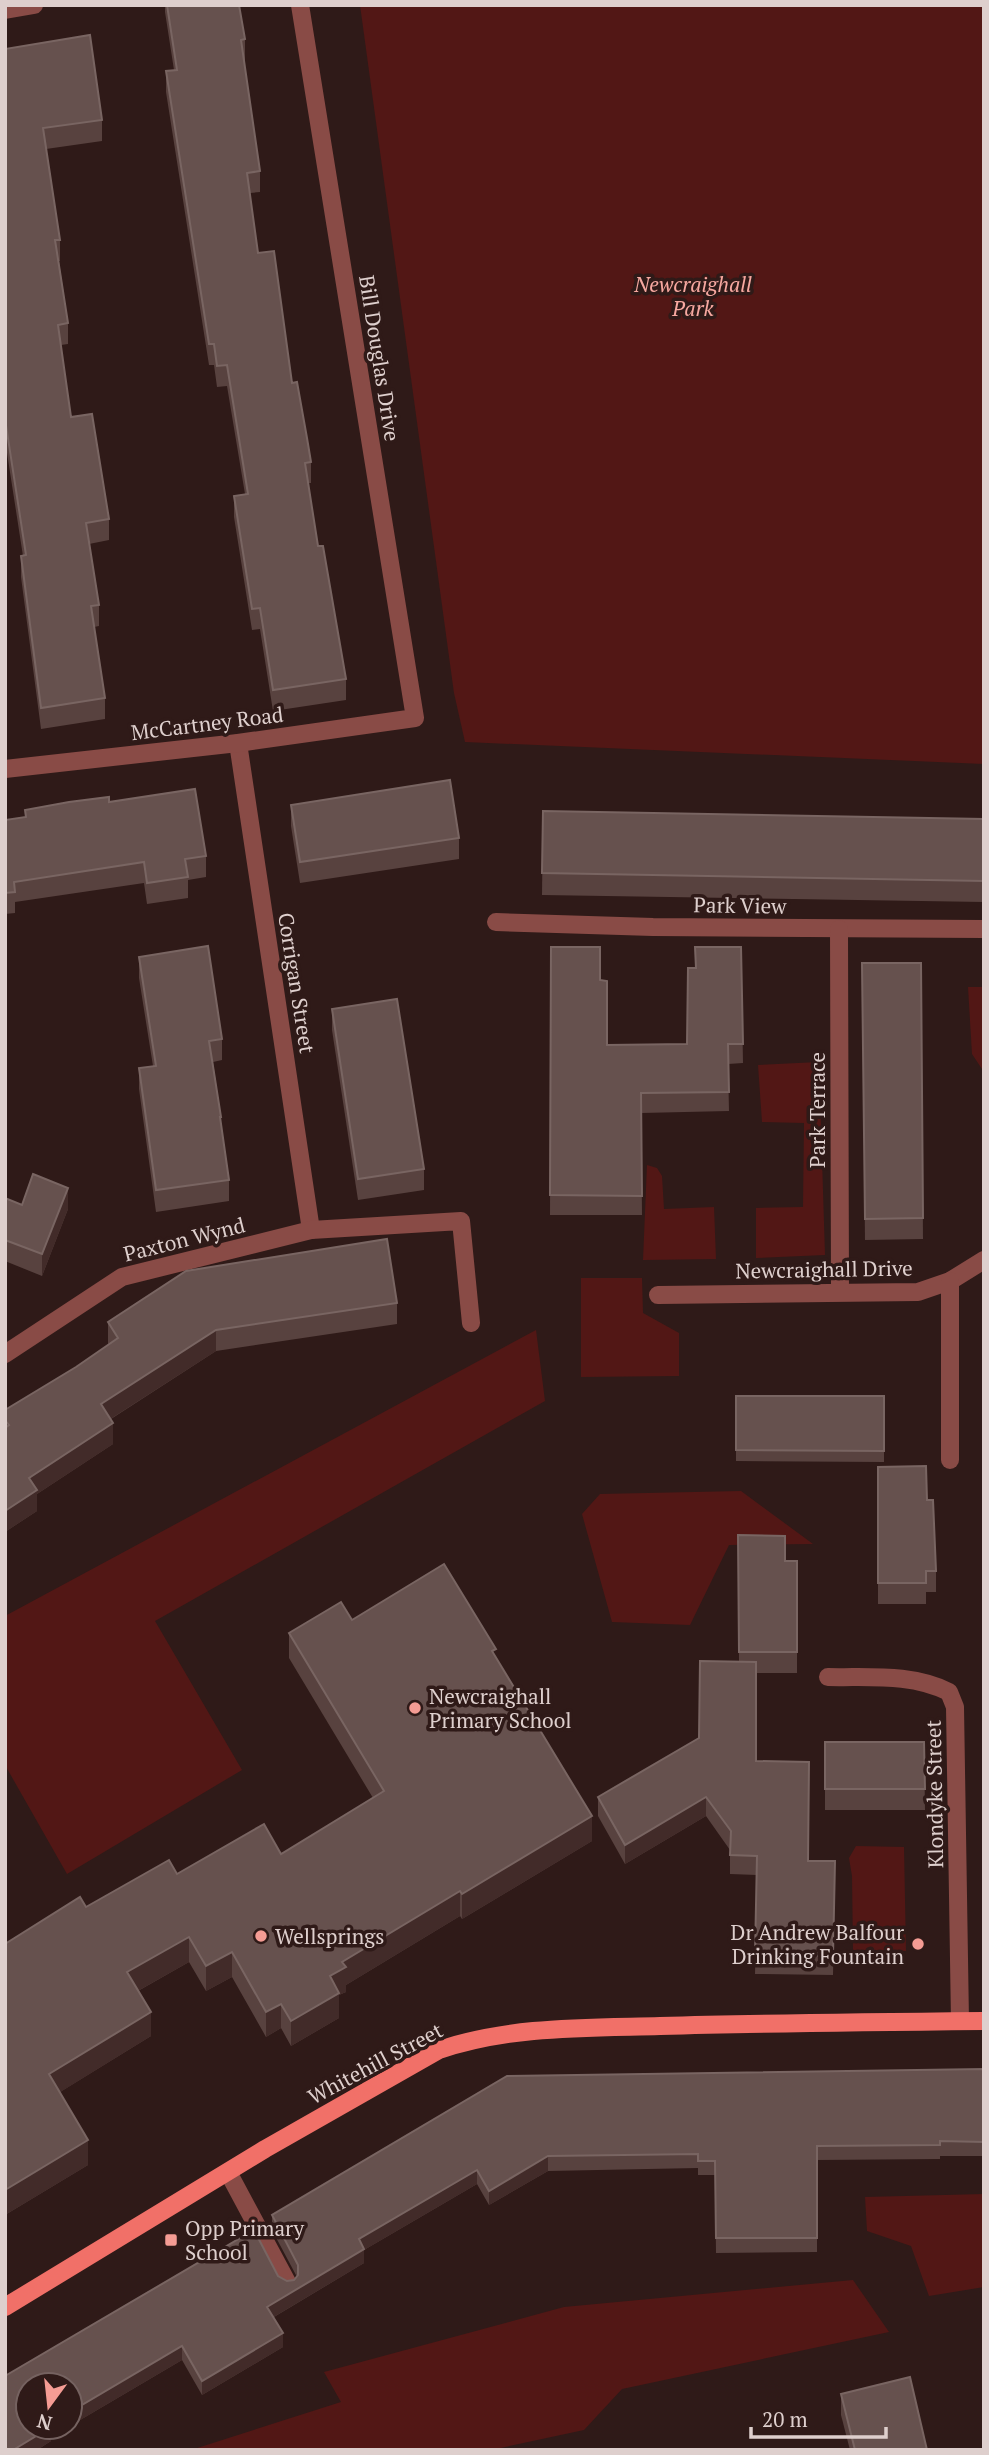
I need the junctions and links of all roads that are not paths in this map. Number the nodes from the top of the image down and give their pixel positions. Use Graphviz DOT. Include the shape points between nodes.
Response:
graph roads {
  1 [pos="34,5"];
  2 [pos="300,5"];
  3 [pos="5,10"];
  4 [pos="415,719"];
  5 [pos="238,743"];
  6 [pos="5,769"];
  7 [pos="496,922"];
  8 [pos="839,929"];
  9 [pos="984,929"];
  10 [pos="312,1230"];
  11 [pos="984,1260"];
  12 [pos="950,1281"];
  13 [pos="840,1292"];
  14 [pos="658,1296"];
  15 [pos="471,1323"];
  16 [pos="5,1354"];
  17 [pos="950,1460"];
  18 [pos="828,1677"];
  19 [pos="960,2021"];
  20 [pos="984,2021"];
  21 [pos="228,2172"];
  22 [pos="288,2284"];
  23 [pos="5,2307"];
  1 -- 3 [label="street"];
  2 -- 4 [label="street, Bill Douglas Drive"];
  4 -- 5 [label="street, McCartney Road"];
  5 -- 6 [label="street, McCartney Road"];
  5 -- 10 [label="street, Corrigan Street"];
  7 -- 8 [label="street, Park View"];
  8 -- 9 [label="street, Park View"];
  8 -- 13 [label="street, Park Terrace"];
  10 -- 15 [label="street, Paxton Wynd" via="461,1221"];
  10 -- 16 [label="street, Paxton Wynd" via="122,1277"];
  11 -- 12 [label="street, Newcraighall Drive"];
  12 -- 13 [label="street, Newcraighall Drive" via="918,1292"];
  12 -- 17 [label="street"];
  13 -- 14 [label="street, Newcraighall Drive"];
  18 -- 19 [label="street, Klondyke Street" via="931,1683 949,1692 955,1707"];
  19 -- 20 [label="main road, Whitehill Street"];
  19 -- 21 [label="main road, Whitehill Street" via="537,2030 468,2040 439,2050"];
  21 -- 22 [label="street"];
  21 -- 23 [label="main road, Whitehill Street"];
}
